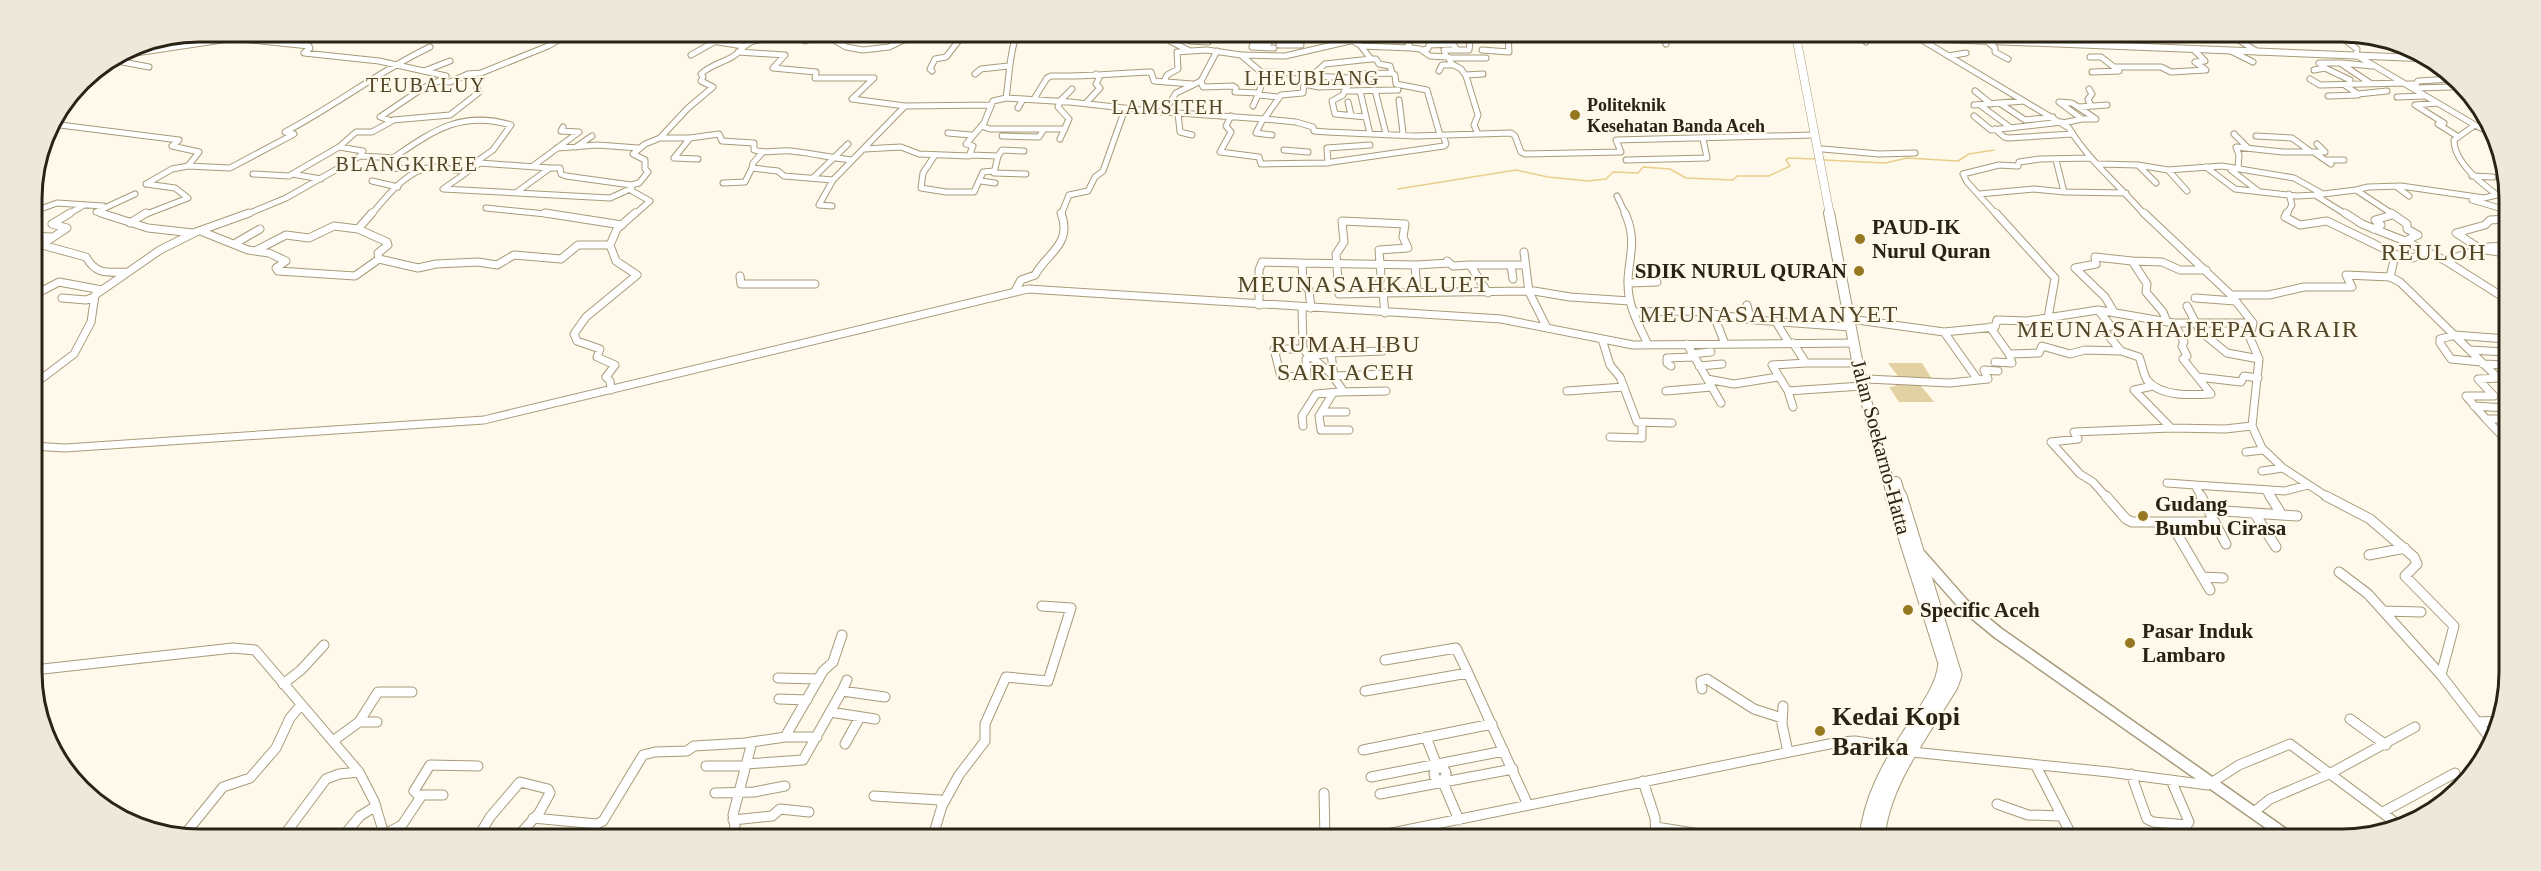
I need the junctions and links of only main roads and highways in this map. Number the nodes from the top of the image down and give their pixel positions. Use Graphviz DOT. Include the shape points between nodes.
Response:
graph roads {
  1 [pos="200,42"];
  2 [pos="1797,42"];
  3 [pos="1803,42"];
  4 [pos="2009,42"];
  5 [pos="158,47"];
  6 [pos="2409,58"];
  7 [pos="1822,157"];
  8 [pos="1856,340"];
  9 [pos="1864,383"];
  10 [pos="1896,495"];
  11 [pos="1918,553"];
  12 [pos="1924,720"];
  13 [pos="1906,750"];
  14 [pos="1867,829"];
  15 [pos="1879,829"];
  16 [pos="2277,829"];
  1 -- 5 [label="main road"];
  2 -- 7 [label="highway, Jalan Soekarno-Hatta" via="1814,135"];
  3 -- 7 [label="highway, Jalan Soekarno-Hatta"];
  4 -- 6 [label="main road"];
  7 -- 8 [label="highway, Jalan Soekarno-Hatta"];
  8 -- 9 [label="highway, Jalan Soekarno-Hatta"];
  8 -- 9 [label="highway, Jalan Soekarno-Hatta" via="1857,363"];
  9 -- 10 [label="highway, Jalan Soekarno-Hatta"];
  10 -- 11 [label="highway, Jalan Soekarno-Hatta"];
  10 -- 12 [label="highway, Jalan Soekarno-Hatta" via="1945,663 1943,679"];
  11 -- 12 [label="highway, Jalan Soekarno-Hatta" via="1955,675 1952,686"];
  11 -- 16 [label="main road" via="1953,594 1998,633"];
  12 -- 13 [label="highway, Jalan Soekarno-Hatta"];
  13 -- 14 [label="highway, Jalan Soekarno-Hatta" via="1870,805"];
  13 -- 15 [label="highway, Jalan Soekarno-Hatta" via="1880,816"];
}
